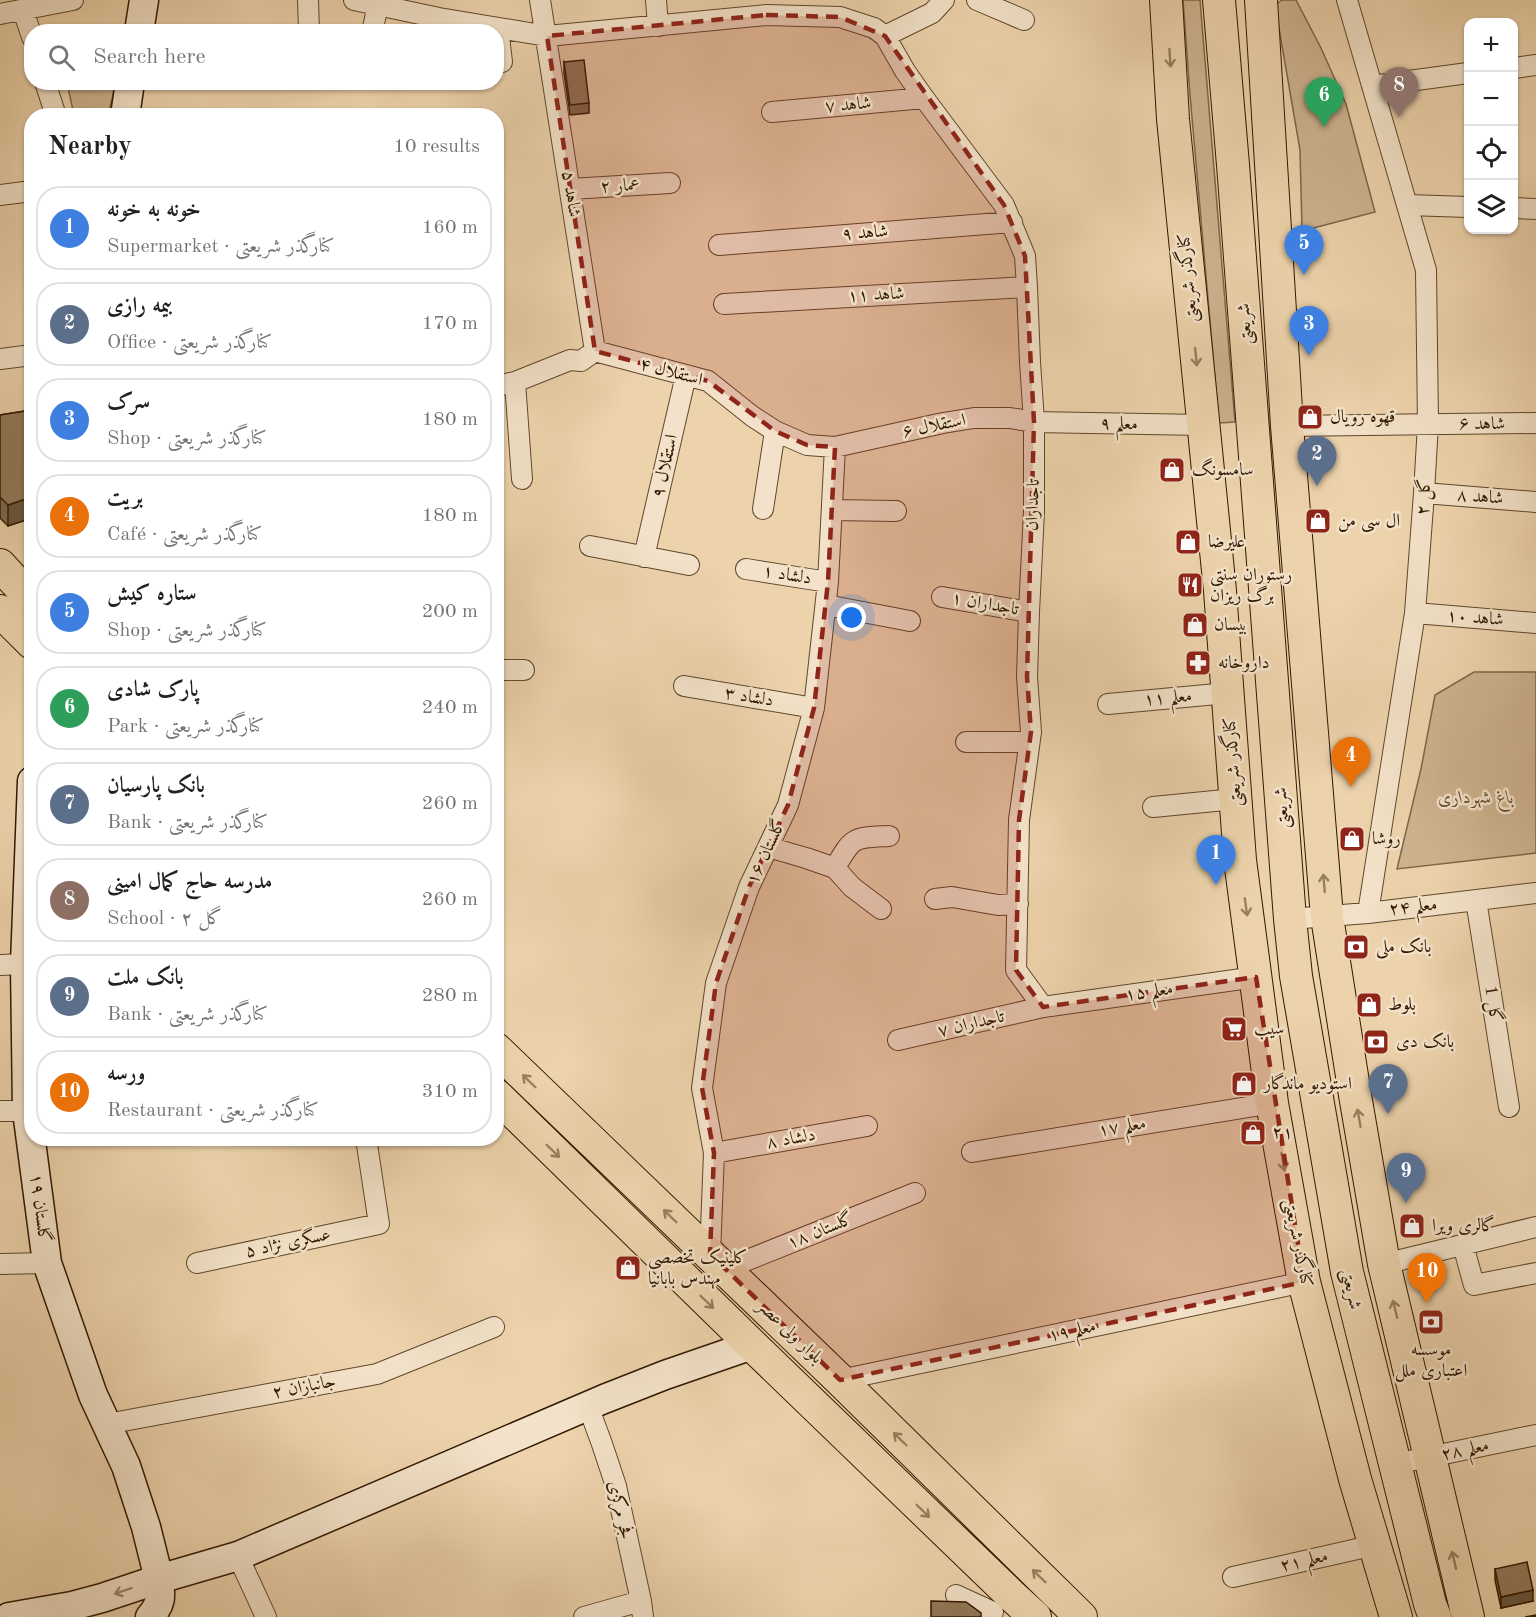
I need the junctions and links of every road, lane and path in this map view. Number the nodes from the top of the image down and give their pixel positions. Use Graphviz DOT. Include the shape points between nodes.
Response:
graph roads {
  1 [pos="74,0"];
  2 [pos="144,0"];
  3 [pos="308,0"];
  4 [pos="354,0"];
  5 [pos="540,0"];
  6 [pos="656,0"];
  7 [pos="944,0"];
  8 [pos="977,0"];
  9 [pos="1166,0"];
  10 [pos="1219,0"];
  11 [pos="1261,0"];
  12 [pos="1347,0"];
  13 [pos="378,5"];
  14 [pos="774,8"];
  15 [pos="841,9"];
  16 [pos="23,10"];
  17 [pos="723,10"];
  18 [pos="0,14"];
  19 [pos="1024,20"];
  20 [pos="28,24"];
  21 [pos="140,24"];
  22 [pos="309,24"];
  23 [pos="374,24"];
  24 [pos="452,24"];
  25 [pos="658,26"];
  26 [pos="504,29"];
  27 [pos="547,36"];
  28 [pos="885,36"];
  29 [pos="1536,65"];
  30 [pos="1518,67"];
  31 [pos="1464,74"];
  32 [pos="1372,86"];
  33 [pos="48,90"];
  34 [pos="129,90"];
  35 [pos="924,98"];
  36 [pos="53,108"];
  37 [pos="126,108"];
  38 [pos="772,112"];
  39 [pos="670,183"];
  40 [pos="570,189"];
  41 [pos="24,192"];
  42 [pos="0,195"];
  43 [pos="1408,205"];
  44 [pos="1464,207"];
  45 [pos="1518,208"];
  46 [pos="1536,209"];
  47 [pos="1012,222"];
  48 [pos="719,245"];
  49 [pos="1027,287"];
  50 [pos="724,304"];
  51 [pos="595,351"];
  52 [pos="24,356"];
  53 [pos="0,359"];
  54 [pos="686,375"];
  55 [pos="506,384"];
  56 [pos="1034,422"];
  57 [pos="1536,423"];
  58 [pos="1428,424"];
  59 [pos="1203,425"];
  60 [pos="1253,425"];
  61 [pos="1287,426"];
  62 [pos="775,431"];
  63 [pos="835,447"];
  64 [pos="522,479"];
  65 [pos="1424,493"];
  66 [pos="1536,502"];
  67 [pos="763,509"];
  68 [pos="832,510"];
  69 [pos="896,512"];
  70 [pos="590,546"];
  71 [pos="644,556"];
  72 [pos="0,565"];
  73 [pos="689,565"];
  74 [pos="746,569"];
  75 [pos="828,582"];
  76 [pos="24,591"];
  77 [pos="942,597"];
  78 [pos="826,605"];
  79 [pos="1029,612"];
  80 [pos="1415,613"];
  81 [pos="910,621"];
  82 [pos="1536,623"];
  83 [pos="504,670"];
  84 [pos="524,670"];
  85 [pos="684,686"];
  86 [pos="1228,693"];
  87 [pos="1108,704"];
  88 [pos="814,708"];
  89 [pos="966,742"];
  90 [pos="1029,742"];
  91 [pos="1235,799"];
  92 [pos="1153,807"];
  93 [pos="889,836"];
  94 [pos="768,848"];
  95 [pos="24,854"];
  96 [pos="835,868"];
  97 [pos="1536,893"];
  98 [pos="935,899"];
  99 [pos="1476,900"];
  100 [pos="1018,904"];
  101 [pos="881,909"];
  102 [pos="1368,913"];
  103 [pos="1327,917"];
  104 [pos="1290,919"];
  105 [pos="12,964"];
  106 [pos="1256,977"];
  107 [pos="1043,1008"];
  108 [pos="898,1040"];
  109 [pos="504,1057"];
  110 [pos="504,1103"];
  111 [pos="1272,1103"];
  112 [pos="1509,1107"];
  113 [pos="14,1111"];
  114 [pos="867,1126"];
  115 [pos="367,1146"];
  116 [pos="972,1152"];
  117 [pos="714,1153"];
  118 [pos="915,1193"];
  119 [pos="1536,1227"];
  120 [pos="1463,1245"];
  121 [pos="718,1262"];
  122 [pos="47,1263"];
  123 [pos="197,1263"];
  124 [pos="0,1264"];
  125 [pos="1384,1264"];
  126 [pos="1536,1273"];
  127 [pos="1304,1282"];
  128 [pos="494,1327"];
  129 [pos="752,1345"];
  130 [pos="840,1380"];
  131 [pos="588,1406"];
  132 [pos="107,1424"];
  133 [pos="1536,1435"];
  134 [pos="1430,1457"];
  135 [pos="1395,1464"];
  136 [pos="1374,1545"];
  137 [pos="238,1556"];
  138 [pos="1233,1577"];
  139 [pos="159,1579"];
  140 [pos="956,1595"];
  141 [pos="999,1608"];
  142 [pos="642,1609"];
  143 [pos="1432,1613"];
  144 [pos="48,1614"];
  145 [pos="9,1617"];
  146 [pos="150,1617"];
  147 [pos="266,1617"];
  148 [pos="584,1617"];
  149 [pos="1035,1617"];
  150 [pos="1081,1617"];
  151 [pos="1396,1617"];
  152 [pos="1468,1617"];
  1 -- 16 [label="street"];
  2 -- 21 [label="main road"];
  3 -- 22 [label="street"];
  4 -- 13 [label="street"];
  5 -- 27 [label="street, شاهد ۵"];
  6 -- 25 [label="street"];
  7 -- 28 [label="street" via="932,13"];
  8 -- 19 [label="street"];
  9 -- 59 [label="main road, کنارگذر شریعتی, one-way" via="1173,119"];
  10 -- 60 [label="main road, شریعتی"];
  11 -- 61 [label="main road"];
  12 -- 32 [label="street, گل ۲"];
  13 -- 23 [label="street"];
  13 -- 24 [label="street"];
  14 -- 15 [label="street"];
  14 -- 17 [label="street"];
  15 -- 28 [label="street"];
  16 -- 18 [label="street"];
  16 -- 20 [label="street"];
  17 -- 25 [label="street"];
  25 -- 27 [label="street"];
  26 -- 27 [label="street"];
  27 -- 40 [label="street, شاهد ۵"];
  28 -- 35 [label="street, تاجداران"];
  29 -- 30 [label="street"];
  31 -- 32 [label="street"];
  32 -- 43 [label="street, گل ۲"];
  33 -- 36 [label="street"];
  34 -- 37 [label="main road"];
  35 -- 38 [label="street, شاهد ۷"];
  35 -- 47 [label="street, تاجداران" via="1004,205"];
  39 -- 40 [label="street, عمار ۲"];
  40 -- 51 [label="street, شاهد ۵"];
  41 -- 42 [label="street"];
  43 -- 44 [label="street"];
  43 -- 58 [label="street, گل ۲" via="1426,270"];
  45 -- 46 [label="street"];
  47 -- 48 [label="street, شاهد ۹"];
  47 -- 49 [label="street, تاجداران" via="1025,256"];
  49 -- 50 [label="street, شاهد ۱۱"];
  49 -- 56 [label="street, تاجداران"];
  51 -- 54 [label="street, استقلال ۴"];
  51 -- 55 [label="street" via="581,361 570,360"];
  52 -- 53 [label="street"];
  54 -- 62 [label="street, استقلال ۴" via="708,381"];
  54 -- 71 [label="street, استقلال ۹"];
  55 -- 64 [label="street"];
  56 -- 59 [label="street, معلم ۹"];
  56 -- 63 [label="street, استقلال ۶" via="974,418"];
  56 -- 79 [label="street, تاجداران"];
  57 -- 58 [label="street, شاهد ۶"];
  58 -- 61 [label="street, شاهد ۶"];
  58 -- 65 [label="street, گل ۲"];
  59 -- 60 [label="main road"];
  59 -- 86 [label="main road, کنارگذر شریعتی"];
  60 -- 104 [label="main road, شریعتی"];
  103 -- 61 [label="main road, one-way"];
  62 -- 63 [label="street, استقلال ۴" via="807,445"];
  62 -- 67 [label="street"];
  63 -- 68 [label="street, گلستان ۱۶"];
  65 -- 66 [label="street, شاهد ۸"];
  65 -- 80 [label="street, گل ۲"];
  68 -- 69 [label="street"];
  68 -- 75 [label="street, گلستان ۱۶"];
  70 -- 71 [label="street"];
  71 -- 73 [label="street"];
  72 -- 76 [label="main road"];
  74 -- 75 [label="street, دلشاد ۱"];
  75 -- 78 [label="street, گلستان ۱۶"];
  77 -- 79 [label="street, تاجداران ۱"];
  78 -- 81 [label="street"];
  78 -- 88 [label="street, گلستان ۱۶"];
  79 -- 90 [label="street, تاجداران"];
  80 -- 82 [label="street, شاهد ۱۰"];
  80 -- 102 [label="street, گل ۲"];
  83 -- 84 [label="street"];
  85 -- 88 [label="street, دلشاد ۳"];
  86 -- 87 [label="street, معلم ۱۱"];
  86 -- 91 [label="main road, کنارگذر شریعتی"];
  88 -- 94 [label="street, گلستان ۱۶" via="788,805"];
  89 -- 90 [label="street"];
  90 -- 100 [label="street, تاجداران" via="1019,820"];
  91 -- 92 [label="street"];
  91 -- 106 [label="main road, کنارگذر شریعتی, one-way"];
  93 -- 96 [label="street" via="859,838 848,846"];
  94 -- 96 [label="street"];
  94 -- 117 [label="street, گلستان ۱۶" via="749,887 716,983 702,1088"];
  95 -- 105 [label="main road, گلستان ۱۹"];
  96 -- 101 [label="street"];
  97 -- 99 [label="street, معلم ۲۴"];
  98 -- 100 [label="street" via="952,897 998,905"];
  99 -- 102 [label="street, معلم ۲۴"];
  99 -- 112 [label="street, گل 1"];
  100 -- 107 [label="street, تاجداران" via="1016,970"];
  102 -- 103 [label="street, معلم ۲۴"];
  103 -- 104 [label="street, معلم ۲۴"];
  125 -- 103 [label="main road, one-way"];
  104 -- 135 [label="main road, شریعتی" via="1296,976 1347,1272"];
  105 -- 113 [label="main road, گلستان ۱۹"];
  106 -- 107 [label="street, معلم ۱۵"];
  106 -- 111 [label="main road, کنارگذر شریعتی"];
  107 -- 108 [label="street, تاجداران ۷"];
  121 -- 109 [label="main road, بلوار ولی عصر, one-way"];
  110 -- 129 [label="main road, بلوار ولی عصر, one-way"];
  111 -- 116 [label="street, معلم ۱۷"];
  111 -- 127 [label="main road, کنارگذر شریعتی, one-way"];
  113 -- 122 [label="main road, گلستان ۱۹"];
  114 -- 117 [label="street, دلشاد ۸"];
  115 -- 123 [label="street, عسگری نژاد ۵" via="379,1224"];
  117 -- 121 [label="street, گلستان ۱۶"];
  118 -- 121 [label="street, گلستان ۱۸"];
  119 -- 120 [label="street"];
  120 -- 125 [label="street"];
  120 -- 126 [label="street" via="1474,1285"];
  121 -- 130 [label="main road, بلوار ولی عصر"];
  122 -- 124 [label="street"];
  122 -- 132 [label="main road, گلستان ۱۹"];
  134 -- 125 [label="main road, one-way"];
  127 -- 130 [label="street, معلم ۱۹"];
  127 -- 136 [label="main road, کنارگذر شریعتی"];
  128 -- 132 [label="street, جانبازان ۲" via="377,1374"];
  129 -- 131 [label="main road"];
  129 -- 141 [label="main road, بلوار ولی عصر, one-way"];
  150 -- 130 [label="main road, بلوار ولی عصر, one-way"];
  131 -- 137 [label="main road"];
  131 -- 142 [label="street, فجر مرکزی" via="615,1486"];
  132 -- 139 [label="main road, گلستان ۱۹" via="126,1466"];
  133 -- 134 [label="street, معلم ۲۸"];
  134 -- 135 [label="street, معلم ۲۸"];
  152 -- 134 [label="main road, one-way"];
  135 -- 143 [label="main road, شریعتی"];
  136 -- 138 [label="street, معلم ۲۱"];
  136 -- 151 [label="main road, کنارگذر شریعتی"];
  137 -- 139 [label="main road"];
  137 -- 147 [label="street"];
  139 -- 144 [label="main road, one-way"];
  139 -- 146 [label="main road, گلستان ۱۹" via="161,1598"];
  140 -- 141 [label="street"];
  141 -- 149 [label="main road, بلوار ولی عصر"];
  142 -- 148 [label="street"];
  144 -- 145 [label="main road"];
}
